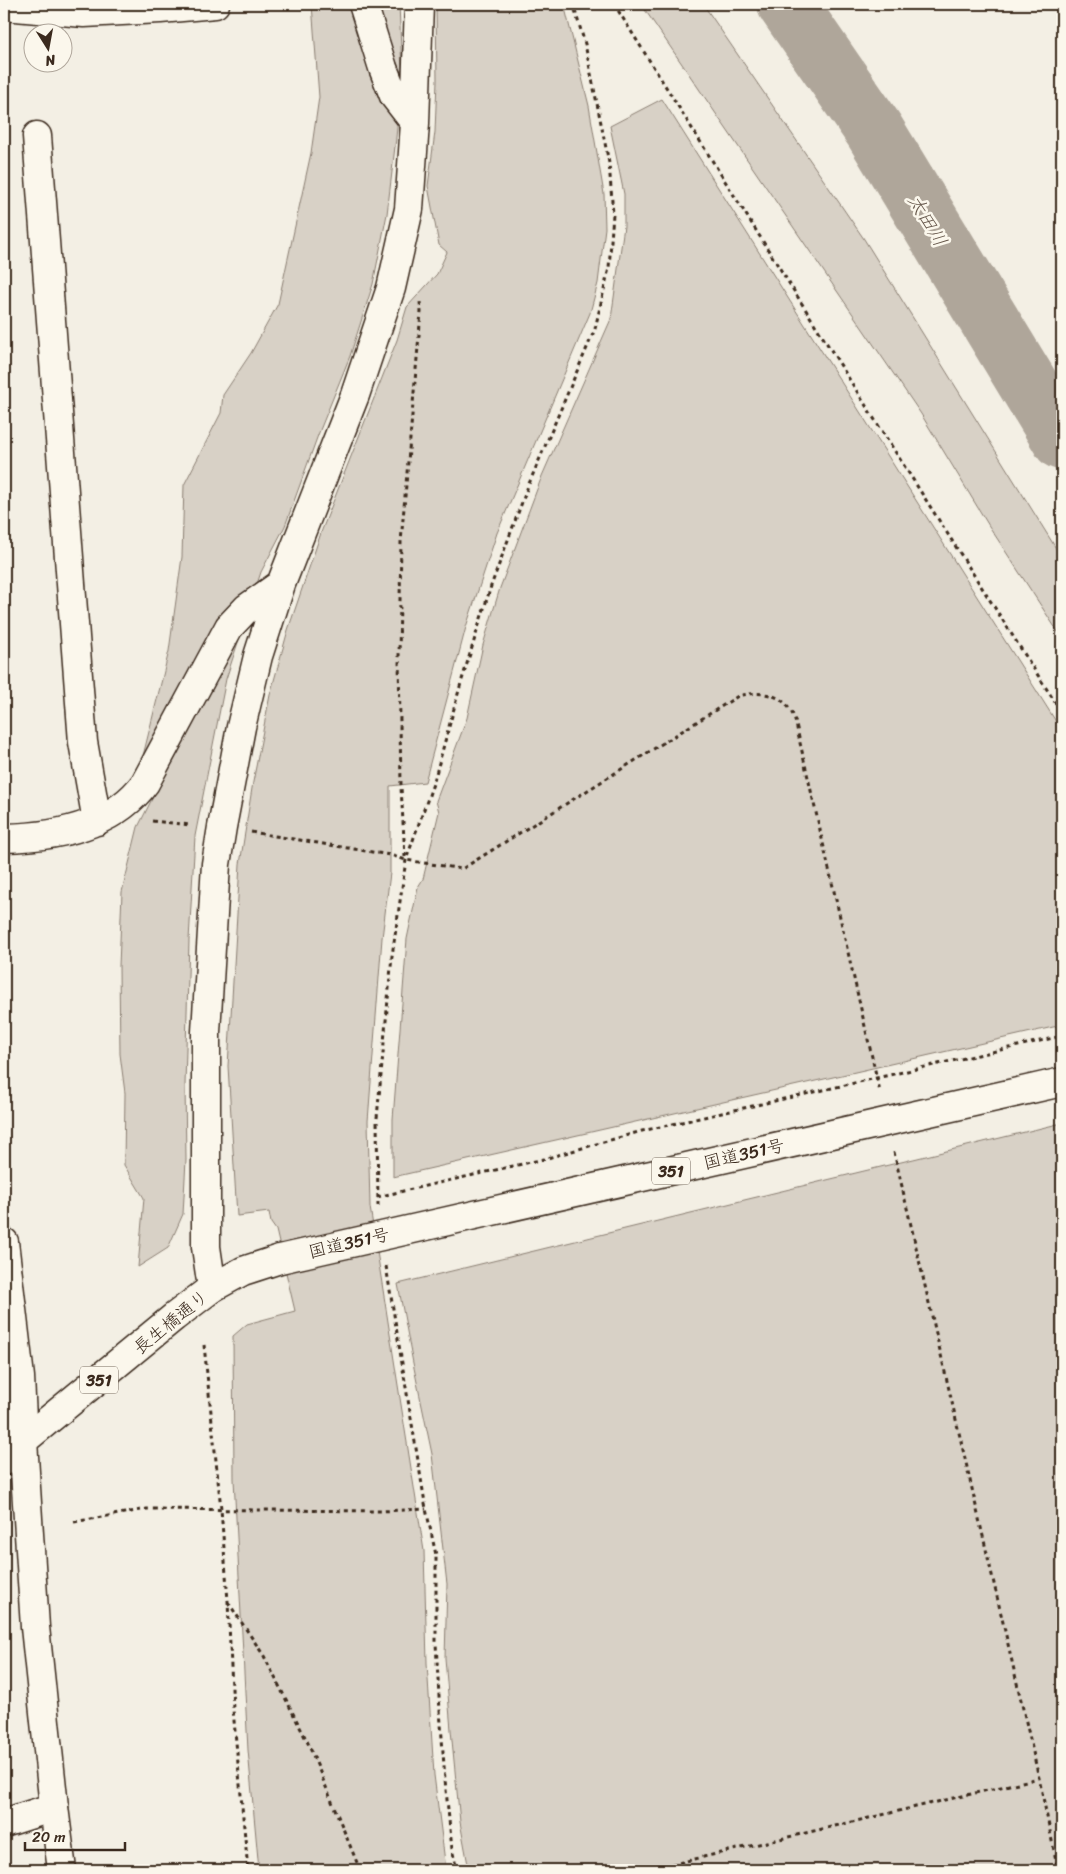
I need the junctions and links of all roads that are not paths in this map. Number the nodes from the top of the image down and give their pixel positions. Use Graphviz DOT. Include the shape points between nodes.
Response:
graph roads {
  1 [pos="215,4"];
  2 [pos="363,4"];
  3 [pos="419,4"];
  4 [pos="4,6"];
  5 [pos="415,123"];
  6 [pos="37,136"];
  7 [pos="282,584"];
  8 [pos="97,821"];
  9 [pos="4,838"];
  10 [pos="1062,1082"];
  11 [pos="4,1242"];
  12 [pos="4,1247"];
  13 [pos="280,1259"];
  14 [pos="212,1288"];
  15 [pos="23,1442"];
  16 [pos="4,1461"];
  17 [pos="54,1807"];
  18 [pos="4,1823"];
  19 [pos="62,1870"];
  1 -- 4 [label="main road" via="84,13"];
  2 -- 5 [label="main road" via="394,96"];
  3 -- 5 [label="main road"];
  5 -- 7 [label="main road" via="408,209 391,288 355,395"];
  6 -- 8 [label="main road" via="83,742"];
  7 -- 8 [label="main road" via="247,608 229,627 145,783 135,797"];
  7 -- 14 [label="main road" via="258,656 241,728 216,864 206,1032 206,1247"];
  8 -- 9 [label="main road" via="70,831"];
  10 -- 13 [label="main road, 国道351号 / 351, bridge"];
  11 -- 12 [label="main road"];
  12 -- 15 [label="main road" via="20,1378"];
  13 -- 14 [label="main road, 長生橋通り / 351" via="243,1271"];
  14 -- 15 [label="main road, 長生橋通り / 351"];
  15 -- 16 [label="main road, 長生橋通り / 351"];
  15 -- 17 [label="main road" via="35,1627"];
  17 -- 18 [label="main road"];
  17 -- 19 [label="main road"];
}
